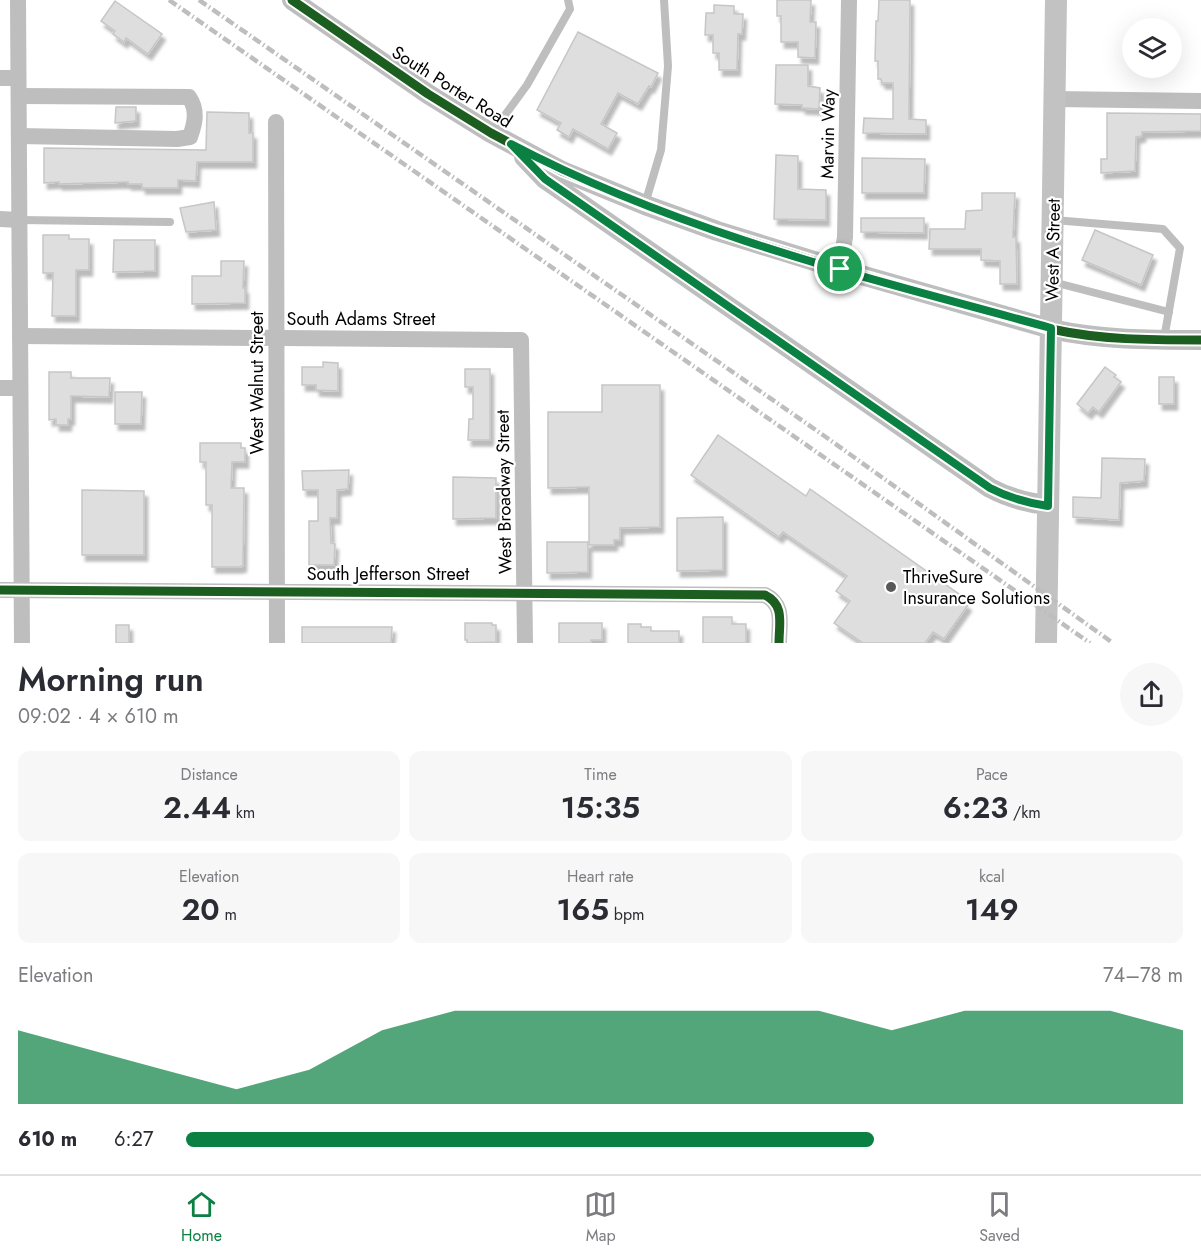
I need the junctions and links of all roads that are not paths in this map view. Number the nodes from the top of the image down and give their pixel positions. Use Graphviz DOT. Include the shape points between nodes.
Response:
graph roads {
  1 [pos="18,0"];
  2 [pos="292,0"];
  3 [pos="568,0"];
  4 [pos="664,0"];
  5 [pos="849,0"];
  6 [pos="1056,0"];
  7 [pos="0,78"];
  8 [pos="18,78"];
  9 [pos="19,96"];
  10 [pos="1054,99"];
  11 [pos="1201,101"];
  12 [pos="276,122"];
  13 [pos="491,133"];
  14 [pos="19,136"];
  15 [pos="511,144"];
  16 [pos="645,205"];
  17 [pos="0,219"];
  18 [pos="20,220"];
  19 [pos="1054,220"];
  20 [pos="170,222"];
  21 [pos="840,269"];
  22 [pos="1052,281"];
  23 [pos="1169,312"];
  24 [pos="1051,328"];
  25 [pos="20,336"];
  26 [pos="276,338"];
  27 [pos="521,339"];
  28 [pos="1164,340"];
  29 [pos="1201,340"];
  30 [pos="0,388"];
  31 [pos="21,388"];
  32 [pos="1048,506"];
  33 [pos="0,590"];
  34 [pos="22,590"];
  35 [pos="276,590"];
  36 [pos="525,592"];
  37 [pos="22,643"];
  38 [pos="277,643"];
  39 [pos="525,643"];
  40 [pos="779,643"];
  41 [pos="1046,643"];
  1 -- 8 [label="street"];
  2 -- 13 [label="street, South Porter Road"];
  3 -- 13 [label="lane" via="570,9 527,85"];
  4 -- 16 [label="lane" via="668,66 661,150"];
  5 -- 21 [label="street, Marvin Way" via="845,237"];
  6 -- 10 [label="main road, West A Street"];
  7 -- 8 [label="street"];
  8 -- 9 [label="street"];
  9 -- 14 [label="street"];
  9 -- 14 [label="street" via="189,97 194,105 190,137"];
  10 -- 11 [label="street"];
  10 -- 19 [label="main road, West A Street"];
  12 -- 26 [label="street, West Walnut Street"];
  13 -- 15 [label="street, South Porter Road"];
  14 -- 18 [label="street"];
  15 -- 16 [label="street, South Porter Road" via="562,171"];
  15 -- 32 [label="street" via="545,179 990,488 1026,503"];
  16 -- 21 [label="street, South Porter Road"];
  17 -- 18 [label="street"];
  18 -- 20 [label="lane"];
  18 -- 25 [label="street"];
  19 -- 22 [label="main road, West A Street"];
  19 -- 23 [label="lane" via="1163,229 1180,248"];
  21 -- 24 [label="street, South Porter Road"];
  22 -- 23 [label="lane"];
  22 -- 24 [label="main road, West A Street"];
  23 -- 28 [label="lane"];
  24 -- 28 [label="street, South Porter Road" via="1083,336"];
  24 -- 32 [label="main road, West A Street"];
  25 -- 26 [label="street, South Adams Street"];
  25 -- 31 [label="street"];
  26 -- 27 [label="street, South Adams Street"];
  26 -- 35 [label="street, West Walnut Street"];
  27 -- 36 [label="street, West Broadway Street"];
  28 -- 29 [label="street, South Porter Road"];
  30 -- 31 [label="street"];
  31 -- 34 [label="street"];
  32 -- 41 [label="main road, West A Street"];
  33 -- 34 [label="street, South Jefferson Street"];
  34 -- 35 [label="street, South Jefferson Street"];
  34 -- 37 [label="street"];
  35 -- 36 [label="street, South Jefferson Street"];
  35 -- 38 [label="street, West Walnut Street"];
  36 -- 39 [label="street, West Broadway Street"];
  36 -- 40 [label="street, South Jefferson Street" via="765,595 775,600 779,611"];
}
